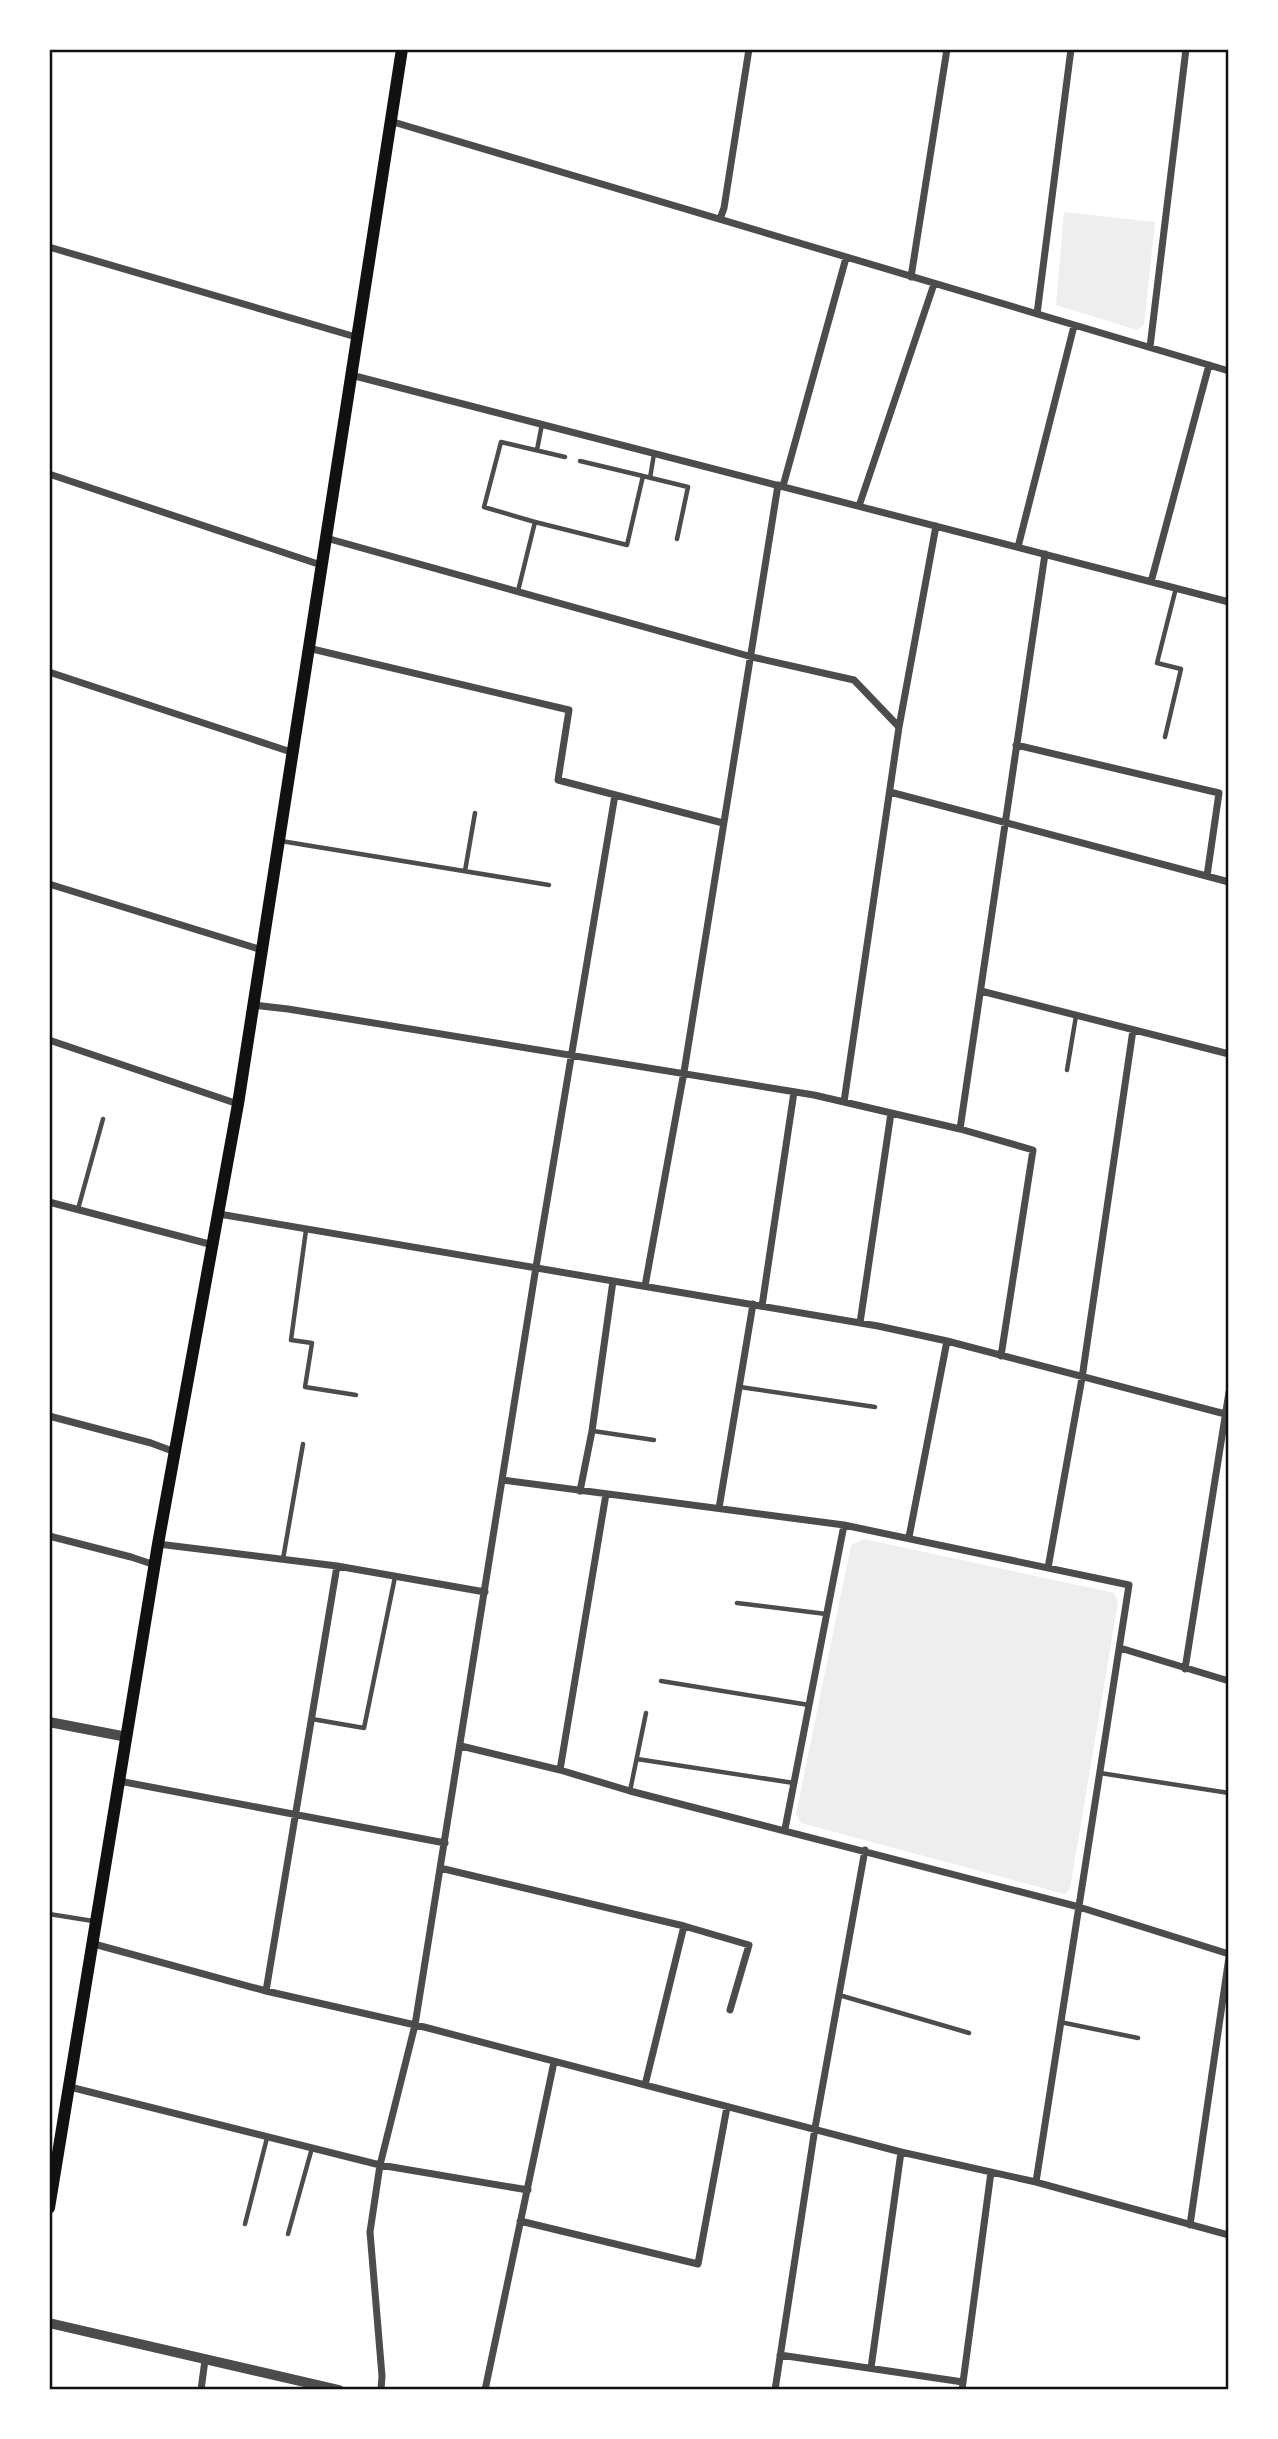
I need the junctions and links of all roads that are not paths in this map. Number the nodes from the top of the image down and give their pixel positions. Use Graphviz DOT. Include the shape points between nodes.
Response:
graph roads {
  1 [pos="402,49"];
  2 [pos="750,49"];
  3 [pos="947,49"];
  4 [pos="1071,49"];
  5 [pos="1186,49"];
  6 [pos="390,121"];
  7 [pos="720,219"];
  8 [pos="49,247"];
  9 [pos="846,258"];
  10 [pos="911,277"];
  11 [pos="934,284"];
  12 [pos="1037,314"];
  13 [pos="1074,326"];
  14 [pos="356,337"];
  15 [pos="1150,347"];
  16 [pos="1209,365"];
  17 [pos="1229,371"];
  18 [pos="351,375"];
  19 [pos="542,424"];
  20 [pos="537,450"];
  21 [pos="654,453"];
  22 [pos="565,457"];
  23 [pos="580,461"];
  24 [pos="49,474"];
  25 [pos="643,476"];
  26 [pos="650,478"];
  27 [pos="781,486"];
  28 [pos="859,506"];
  29 [pos="535,523"];
  30 [pos="936,526"];
  31 [pos="326,538"];
  32 [pos="677,539"];
  33 [pos="1018,547"];
  34 [pos="1045,554"];
  35 [pos="321,565"];
  36 [pos="1151,582"];
  37 [pos="1176,588"];
  38 [pos="519,591"];
  39 [pos="1229,602"];
  40 [pos="308,648"];
  41 [pos="751,657"];
  42 [pos="49,672"];
  43 [pos="900,727"];
  44 [pos="1165,737"];
  45 [pos="1016,745"];
  46 [pos="291,751"];
  47 [pos="890,792"];
  48 [pos="615,795"];
  49 [pos="475,813"];
  50 [pos="723,823"];
  51 [pos="1005,824"];
  52 [pos="278,841"];
  53 [pos="465,871"];
  54 [pos="1207,876"];
  55 [pos="1229,882"];
  56 [pos="49,884"];
  57 [pos="549,885"];
  58 [pos="262,950"];
  59 [pos="981,991"];
  60 [pos="253,1005"];
  61 [pos="1076,1015"];
  62 [pos="1133,1030"];
  63 [pos="49,1040"];
  64 [pos="1229,1054"];
  65 [pos="573,1055"];
  66 [pos="1067,1070"];
  67 [pos="684,1072"];
  68 [pos="794,1092"];
  69 [pos="844,1102"];
  70 [pos="238,1104"];
  71 [pos="891,1113"];
  72 [pos="103,1119"];
  73 [pos="960,1129"];
  74 [pos="49,1202"];
  75 [pos="77,1210"];
  76 [pos="219,1214"];
  77 [pos="306,1230"];
  78 [pos="214,1245"];
  79 [pos="536,1267"];
  80 [pos="613,1281"];
  81 [pos="645,1286"];
  82 [pos="753,1304"];
  83 [pos="762,1306"];
  84 [pos="860,1323"];
  85 [pos="947,1341"];
  86 [pos="1001,1356"];
  87 [pos="1083,1378"];
  88 [pos="740,1387"];
  89 [pos="1229,1392"];
  90 [pos="356,1395"];
  91 [pos="876,1407"];
  92 [pos="1228,1415"];
  93 [pos="49,1416"];
  94 [pos="592,1431"];
  95 [pos="654,1440"];
  96 [pos="303,1444"];
  97 [pos="175,1452"];
  98 [pos="503,1480"];
  99 [pos="580,1491"];
  100 [pos="606,1494"];
  101 [pos="719,1508"];
  102 [pos="844,1525"];
  103 [pos="49,1536"];
  104 [pos="909,1537"];
  105 [pos="158,1544"];
  106 [pos="282,1560"];
  107 [pos="155,1565"];
  108 [pos="337,1566"];
  109 [pos="1048,1568"];
  110 [pos="395,1577"];
  111 [pos="485,1592"];
  112 [pos="737,1603"];
  113 [pos="826,1614"];
  114 [pos="1120,1648"];
  115 [pos="1185,1669"];
  116 [pos="661,1681"];
  117 [pos="1229,1681"];
  118 [pos="809,1705"];
  119 [pos="646,1713"];
  120 [pos="312,1719"];
  121 [pos="49,1723"];
  122 [pos="127,1737"];
  123 [pos="461,1746"];
  124 [pos="637,1759"];
  125 [pos="560,1770"];
  126 [pos="1100,1773"];
  127 [pos="120,1781"];
  128 [pos="794,1783"];
  129 [pos="630,1791"];
  130 [pos="1229,1793"];
  131 [pos="297,1815"];
  132 [pos="785,1829"];
  133 [pos="445,1843"];
  134 [pos="865,1850"];
  135 [pos="440,1868"];
  136 [pos="1079,1907"];
  137 [pos="49,1914"];
  138 [pos="97,1922"];
  139 [pos="684,1926"];
  140 [pos="94,1944"];
  141 [pos="1229,1956"];
  142 [pos="266,1991"];
  143 [pos="839,1995"];
  144 [pos="730,2010"];
  145 [pos="1060,2022"];
  146 [pos="415,2025"];
  147 [pos="969,2033"];
  148 [pos="1138,2038"];
  149 [pos="554,2062"];
  150 [pos="645,2085"];
  151 [pos="70,2087"];
  152 [pos="727,2107"];
  153 [pos="815,2128"];
  154 [pos="267,2138"];
  155 [pos="312,2148"];
  156 [pos="901,2151"];
  157 [pos="380,2165"];
  158 [pos="991,2172"];
  159 [pos="1035,2182"];
  160 [pos="527,2190"];
  161 [pos="49,2208"];
  162 [pos="520,2221"];
  163 [pos="245,2224"];
  164 [pos="1190,2225"];
  165 [pos="288,2234"];
  166 [pos="1229,2235"];
  167 [pos="49,2323"];
  168 [pos="780,2355"];
  169 [pos="205,2360"];
  170 [pos="871,2368"];
  171 [pos="962,2386"];
  172 [pos="201,2390"];
  173 [pos="339,2390"];
  174 [pos="381,2390"];
  175 [pos="485,2390"];
  176 [pos="775,2390"];
  1 -- 6 [label="main road"];
  2 -- 7 [label="street"];
  3 -- 10 [label="street"];
  4 -- 12 [label="street"];
  5 -- 15 [label="street"];
  6 -- 7 [label="street"];
  6 -- 14 [label="main road"];
  7 -- 9 [label="street"];
  8 -- 14 [label="street"];
  9 -- 10 [label="street"];
  9 -- 27 [label="street"];
  10 -- 11 [label="street"];
  11 -- 12 [label="street"];
  11 -- 28 [label="street"];
  12 -- 13 [label="street"];
  13 -- 15 [label="street"];
  13 -- 33 [label="street"];
  14 -- 18 [label="main road"];
  15 -- 16 [label="street"];
  16 -- 17 [label="street"];
  16 -- 36 [label="street"];
  18 -- 19 [label="street"];
  18 -- 31 [label="main road"];
  19 -- 20 [label="lane"];
  19 -- 21 [label="street"];
  20 -- 22 [label="lane"];
  20 -- 29 [label="lane" via="501,442 484,507"];
  21 -- 26 [label="lane"];
  21 -- 27 [label="street"];
  23 -- 25 [label="lane"];
  24 -- 35 [label="street"];
  25 -- 26 [label="lane"];
  25 -- 29 [label="lane" via="627,545"];
  26 -- 32 [label="lane" via="688,487"];
  27 -- 28 [label="street"];
  27 -- 41 [label="street"];
  28 -- 30 [label="street"];
  29 -- 38 [label="lane"];
  30 -- 33 [label="street"];
  30 -- 43 [label="street"];
  31 -- 35 [label="main road"];
  31 -- 38 [label="street"];
  33 -- 34 [label="street"];
  34 -- 36 [label="street"];
  34 -- 45 [label="street"];
  35 -- 40 [label="main road"];
  36 -- 37 [label="street"];
  37 -- 39 [label="street"];
  37 -- 44 [label="lane" via="1157,663 1181,669"];
  38 -- 41 [label="street"];
  40 -- 46 [label="main road"];
  40 -- 48 [label="street" via="569,710 558,780"];
  41 -- 43 [label="street" via="854,680"];
  41 -- 50 [label="street"];
  42 -- 46 [label="street"];
  43 -- 47 [label="street"];
  45 -- 51 [label="street"];
  45 -- 54 [label="street" via="1219,793"];
  46 -- 52 [label="main road"];
  47 -- 51 [label="street"];
  47 -- 69 [label="street"];
  48 -- 50 [label="street"];
  48 -- 65 [label="street"];
  49 -- 53 [label="lane"];
  50 -- 67 [label="street"];
  51 -- 54 [label="street"];
  51 -- 59 [label="street"];
  52 -- 53 [label="lane"];
  52 -- 58 [label="main road"];
  53 -- 57 [label="lane"];
  54 -- 55 [label="street"];
  56 -- 58 [label="street"];
  58 -- 60 [label="main road"];
  59 -- 61 [label="street"];
  59 -- 73 [label="street"];
  60 -- 65 [label="street"];
  60 -- 70 [label="main road"];
  61 -- 62 [label="street"];
  61 -- 66 [label="lane"];
  62 -- 64 [label="street"];
  62 -- 87 [label="street"];
  63 -- 70 [label="street"];
  65 -- 67 [label="street"];
  65 -- 79 [label="street"];
  67 -- 68 [label="street"];
  67 -- 81 [label="street"];
  68 -- 69 [label="street"];
  68 -- 83 [label="street"];
  69 -- 71 [label="street"];
  70 -- 76 [label="main road"];
  71 -- 73 [label="street"];
  71 -- 84 [label="street"];
  72 -- 75 [label="lane"];
  73 -- 86 [label="street" via="1033,1150"];
  74 -- 75 [label="street"];
  75 -- 78 [label="street"];
  76 -- 77 [label="street"];
  76 -- 78 [label="main road"];
  77 -- 79 [label="street"];
  77 -- 90 [label="lane" via="291,1340 312,1343 305,1387"];
  78 -- 97 [label="main road"];
  79 -- 80 [label="street"];
  79 -- 98 [label="street"];
  80 -- 81 [label="street"];
  80 -- 94 [label="street"];
  81 -- 82 [label="street"];
  82 -- 83 [label="street"];
  82 -- 88 [label="street"];
  83 -- 84 [label="street"];
  84 -- 85 [label="street"];
  85 -- 86 [label="street"];
  85 -- 104 [label="street"];
  86 -- 87 [label="street"];
  87 -- 92 [label="street"];
  87 -- 109 [label="street"];
  88 -- 91 [label="lane"];
  88 -- 101 [label="street"];
  89 -- 92 [label="street"];
  92 -- 115 [label="street"];
  93 -- 97 [label="street"];
  94 -- 95 [label="lane"];
  94 -- 99 [label="street"];
  96 -- 106 [label="lane"];
  97 -- 105 [label="main road"];
  98 -- 99 [label="street"];
  98 -- 111 [label="street"];
  99 -- 100 [label="street"];
  100 -- 101 [label="street"];
  100 -- 125 [label="street"];
  101 -- 102 [label="street"];
  102 -- 104 [label="street"];
  102 -- 113 [label="street"];
  103 -- 107 [label="street"];
  104 -- 109 [label="street"];
  105 -- 106 [label="street"];
  105 -- 107 [label="main road"];
  106 -- 108 [label="street"];
  107 -- 122 [label="main road"];
  108 -- 110 [label="street"];
  108 -- 120 [label="street"];
  109 -- 114 [label="street" via="1129,1585"];
  110 -- 111 [label="street"];
  110 -- 120 [label="lane" via="363,1728"];
  111 -- 123 [label="street"];
  112 -- 113 [label="lane"];
  113 -- 118 [label="street"];
  114 -- 115 [label="street"];
  114 -- 126 [label="street"];
  115 -- 117 [label="street"];
  116 -- 118 [label="lane"];
  118 -- 128 [label="street"];
  119 -- 124 [label="lane"];
  120 -- 131 [label="street"];
  121 -- 122 [label="street"];
  122 -- 127 [label="main road"];
  123 -- 125 [label="street"];
  123 -- 133 [label="street"];
  124 -- 128 [label="lane"];
  124 -- 129 [label="lane"];
  125 -- 129 [label="street"];
  126 -- 130 [label="lane"];
  126 -- 136 [label="street"];
  127 -- 131 [label="street"];
  127 -- 138 [label="main road"];
  128 -- 132 [label="street"];
  129 -- 132 [label="street"];
  131 -- 133 [label="street"];
  131 -- 142 [label="street"];
  132 -- 134 [label="street"];
  133 -- 135 [label="street"];
  134 -- 136 [label="street"];
  134 -- 143 [label="street"];
  135 -- 139 [label="street"];
  135 -- 146 [label="street"];
  136 -- 141 [label="street"];
  136 -- 145 [label="street"];
  137 -- 138 [label="lane"];
  138 -- 140 [label="main road"];
  139 -- 144 [label="street" via="749,1945"];
  139 -- 150 [label="street"];
  140 -- 142 [label="street"];
  140 -- 151 [label="main road"];
  141 -- 164 [label="street"];
  142 -- 146 [label="street"];
  143 -- 147 [label="lane"];
  143 -- 153 [label="street"];
  145 -- 148 [label="lane"];
  145 -- 159 [label="street"];
  146 -- 149 [label="street"];
  146 -- 157 [label="street"];
  149 -- 150 [label="street"];
  149 -- 160 [label="street"];
  150 -- 152 [label="street"];
  151 -- 154 [label="street"];
  151 -- 161 [label="main road"];
  152 -- 153 [label="street"];
  152 -- 162 [label="street" via="698,2264"];
  153 -- 156 [label="street"];
  153 -- 168 [label="street"];
  154 -- 155 [label="street"];
  154 -- 163 [label="lane"];
  155 -- 157 [label="street"];
  155 -- 165 [label="lane"];
  156 -- 158 [label="street"];
  156 -- 170 [label="street"];
  157 -- 160 [label="street"];
  157 -- 174 [label="street" via="370,2232"];
  158 -- 159 [label="street"];
  158 -- 171 [label="street"];
  159 -- 164 [label="street"];
  160 -- 162 [label="street"];
  162 -- 175 [label="street"];
  164 -- 166 [label="street"];
  167 -- 169 [label="street"];
  168 -- 170 [label="street"];
  168 -- 176 [label="street"];
  169 -- 172 [label="street"];
  169 -- 173 [label="street"];
  170 -- 171 [label="street"];
}
